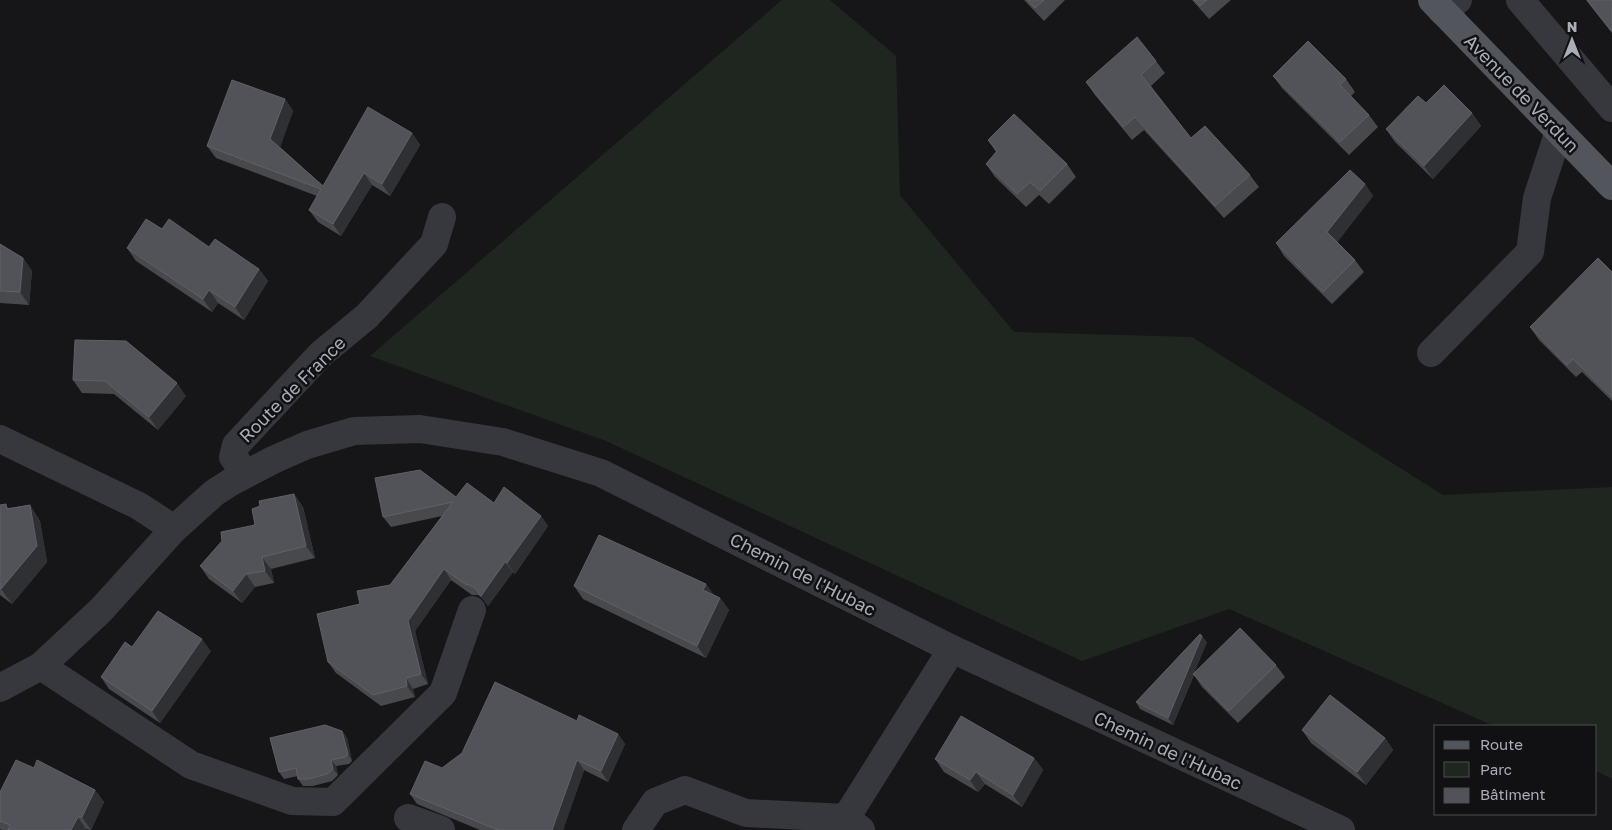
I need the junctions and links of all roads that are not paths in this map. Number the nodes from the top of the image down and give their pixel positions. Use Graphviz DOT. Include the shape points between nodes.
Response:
graph roads {
  1 [pos="1520,0"];
  2 [pos="1444,4"];
  3 [pos="1612,108"];
  4 [pos="1559,130"];
  5 [pos="1612,186"];
  6 [pos="442,217"];
  7 [pos="1430,353"];
  8 [pos="0,439"];
  9 [pos="246,474"];
  10 [pos="174,530"];
  11 [pos="472,610"];
  12 [pos="952,649"];
  13 [pos="41,666"];
  14 [pos="0,688"];
  15 [pos="408,818"];
  16 [pos="854,824"];
  17 [pos="441,830"];
  18 [pos="636,830"];
  19 [pos="1341,830"];
  1 -- 3 [label="street"];
  2 -- 4 [label="main road, Avenue de Verdun"];
  4 -- 5 [label="main road, Avenue de Verdun"];
  4 -- 7 [label="street" via="1537,198 1530,252"];
  6 -- 9 [label="street, Route de France" via="434,244 367,316 321,354 236,444 234,457"];
  8 -- 10 [label="street" via="139,506"];
  9 -- 10 [label="street" via="214,493"];
  9 -- 12 [label="street, Chemin de l'Hubac" via="307,444 354,431 420,429 504,442 602,473"];
  10 -- 13 [label="street" via="101,610"];
  11 -- 13 [label="street" via="443,693 333,802 292,801 191,765"];
  12 -- 16 [label="street"];
  12 -- 19 [label="street, Chemin de l'Hubac"];
  13 -- 14 [label="street"];
  15 -- 17 [label="street"];
  16 -- 18 [label="street" via="746,813 685,790 656,802"];
}
